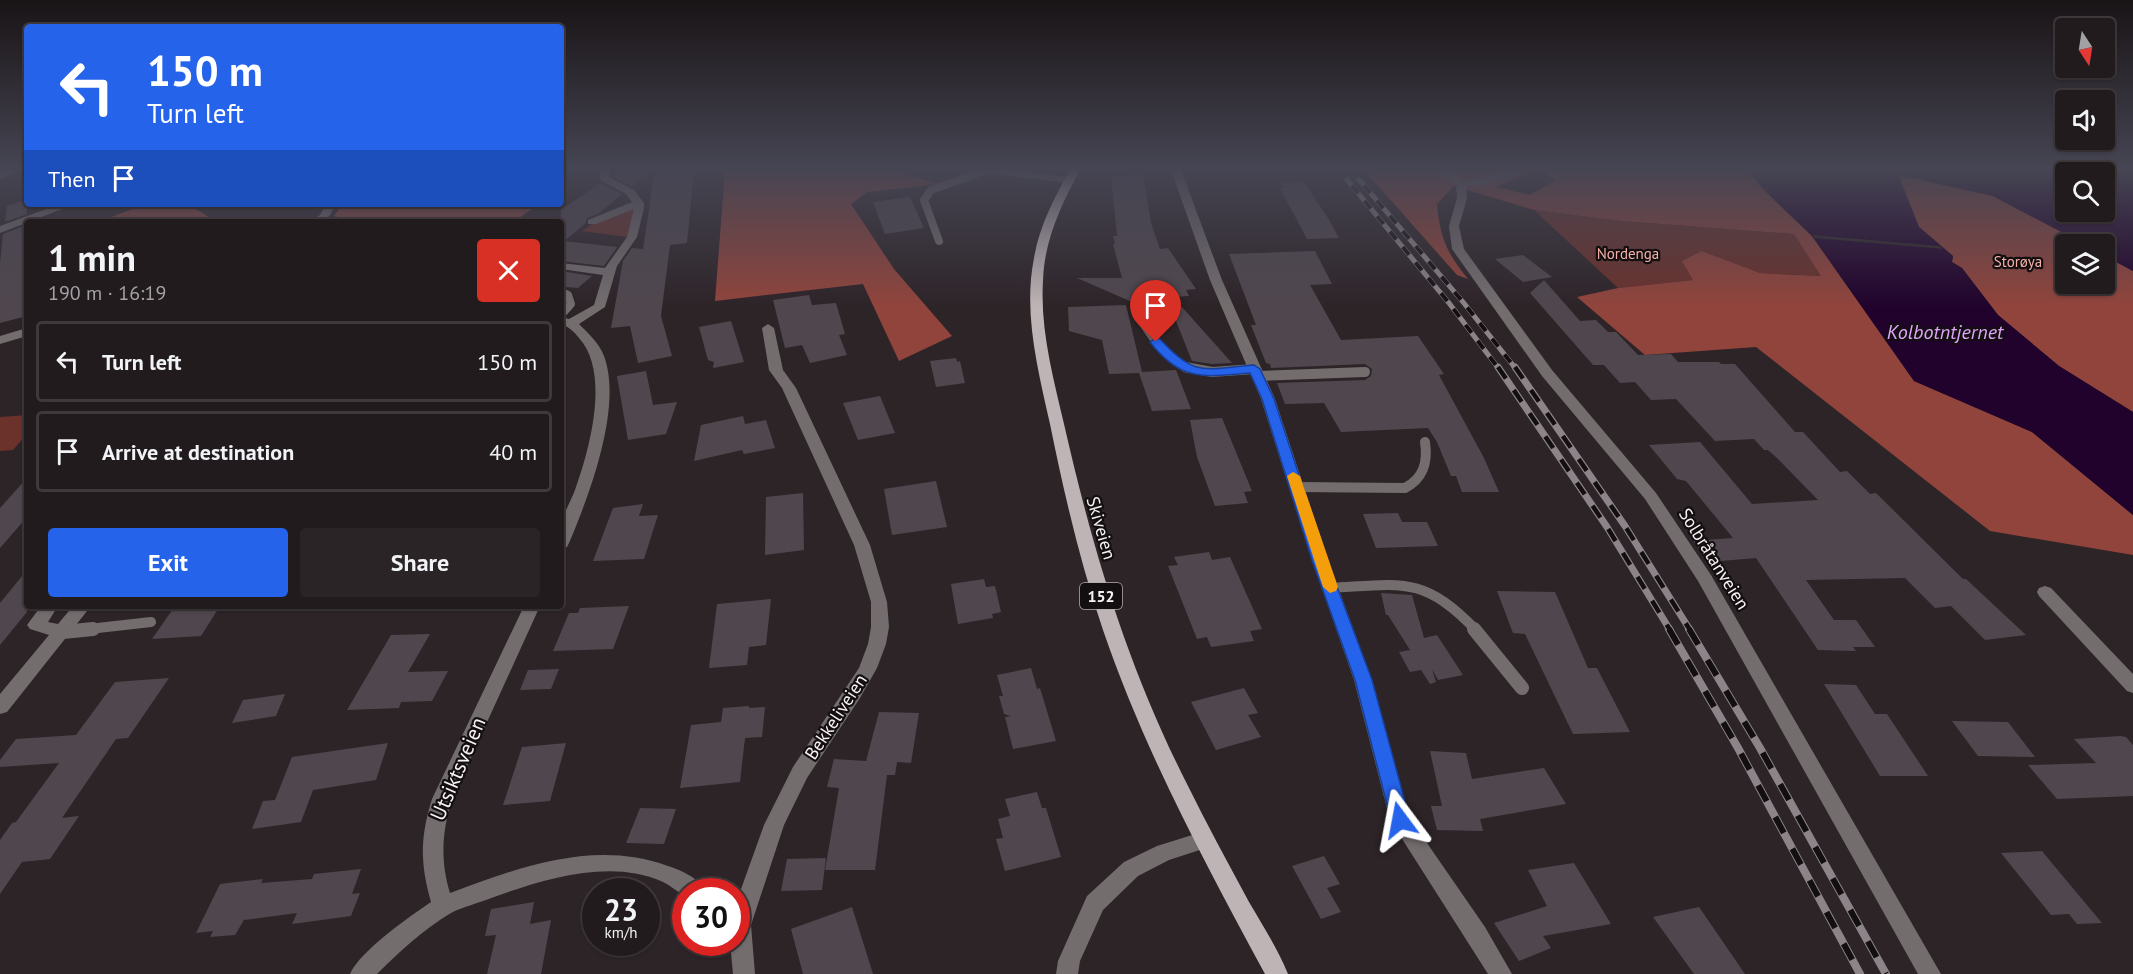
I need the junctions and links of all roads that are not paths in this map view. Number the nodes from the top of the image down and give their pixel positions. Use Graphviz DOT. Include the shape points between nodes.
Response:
graph roads {
  1 [pos="608,215"];
  2 [pos="636,215"];
  3 [pos="930,215"];
  4 [pos="1053,215"];
  5 [pos="1193,215"];
  6 [pos="1457,215"];
  7 [pos="24,221"];
  8 [pos="592,222"];
  9 [pos="0,230"];
  10 [pos="939,241"];
  11 [pos="564,266"];
  12 [pos="609,272"];
  13 [pos="564,293"];
  14 [pos="1140,319"];
  15 [pos="564,320"];
  16 [pos="768,328"];
  17 [pos="24,333"];
  18 [pos="0,339"];
  19 [pos="1365,372"];
  20 [pos="1256,373"];
  21 [pos="1425,442"];
  22 [pos="1297,487"];
  23 [pos="564,536"];
  24 [pos="1331,588"];
  25 [pos="2045,592"];
  26 [pos="48,609"];
  27 [pos="80,609"];
  28 [pos="531,609"];
  29 [pos="151,622"];
  30 [pos="63,632"];
  31 [pos="2133,686"];
  32 [pos="1522,688"];
  33 [pos="0,706"];
  34 [pos="1204,840"];
  35 [pos="675,878"];
  36 [pos="750,891"];
  37 [pos="443,906"];
  38 [pos="742,956"];
  39 [pos="361,974"];
  40 [pos="744,974"];
  41 [pos="1067,974"];
  42 [pos="1277,974"];
  43 [pos="1501,974"];
  44 [pos="1930,974"];
  1 -- 8 [label="street"];
  2 -- 12 [label="street" via="632,237"];
  3 -- 10 [label="lane"];
  4 -- 34 [label="main road, Skiveien / 152" via="1039,260 1038,317 1046,378 1081,531 1119,649 1158,746"];
  5 -- 20 [label="street"];
  6 -- 44 [label="street, Solbråtanveien" via="1454,226 1458,249 1547,373 1651,496 1693,560"];
  7 -- 9 [label="street"];
  11 -- 12 [label="street"];
  12 -- 15 [label="street" via="599,307"];
  13 -- 15 [label="lane" via="571,304"];
  14 -- 20 [label="lane" via="1164,352 1186,370"];
  15 -- 23 [label="street" via="588,340 597,356 601,387 596,446 585,488"];
  16 -- 36 [label="street, Bekkeliveien" via="776,370 789,388 862,545 879,602 880,627 868,668 855,693 800,773 774,825"];
  17 -- 18 [label="street"];
  19 -- 20 [label="lane"];
  20 -- 22 [label="street"];
  21 -- 22 [label="lane" via="1425,468 1420,479 1405,488"];
  22 -- 24 [label="street"];
  24 -- 32 [label="lane" via="1405,586 1428,591 1467,622"];
  24 -- 43 [label="street" via="1363,680 1400,820"];
  25 -- 31 [label="street"];
  26 -- 30 [label="street" via="36,625"];
  27 -- 30 [label="street"];
  28 -- 37 [label="street, Utsiktsveien" via="432,828 431,868"];
  29 -- 30 [label="lane"];
  30 -- 33 [label="street"];
  34 -- 41 [label="street" via="1164,852 1131,869 1095,903"];
  34 -- 42 [label="main road, Skiveien / 152"];
  35 -- 37 [label="street" via="656,869 608,862 556,867"];
  37 -- 39 [label="street"];
  38 -- 40 [label="street, Bekkeliveien"];
}
